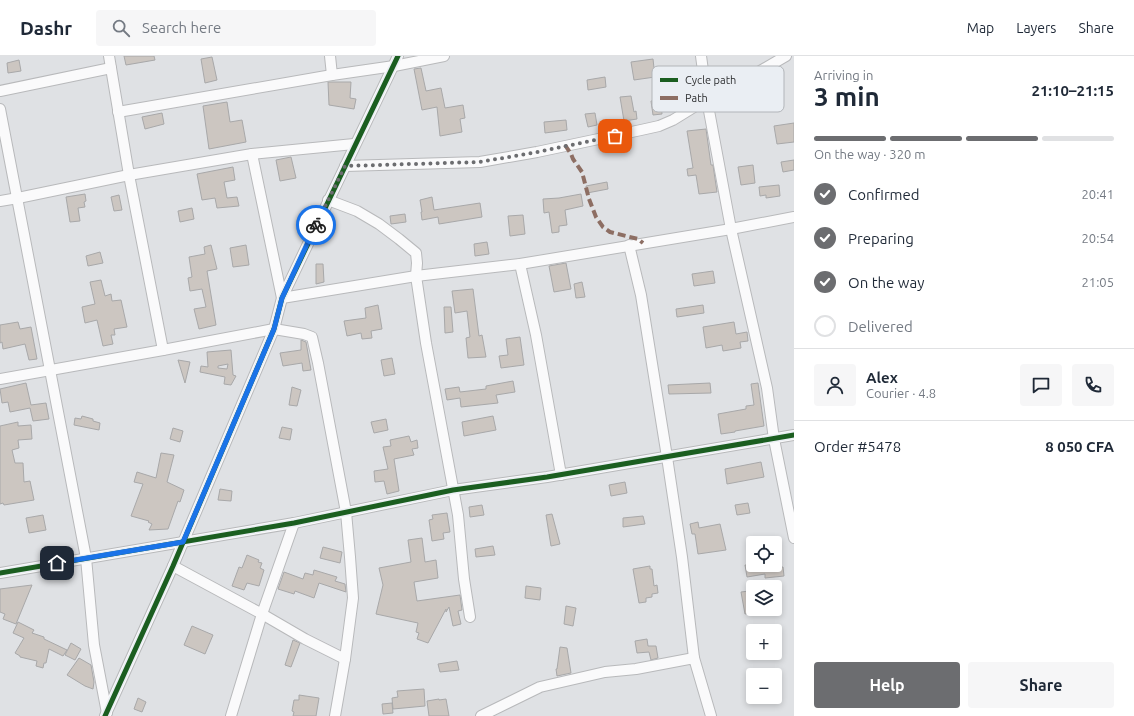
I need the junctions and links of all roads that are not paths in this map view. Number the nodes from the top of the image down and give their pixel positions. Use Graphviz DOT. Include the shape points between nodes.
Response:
graph roads {
  1 [pos="109,56"];
  2 [pos="330,56"];
  3 [pos="398,56"];
  4 [pos="444,56"];
  5 [pos="701,56"];
  6 [pos="786,56"];
  7 [pos="394,66"];
  8 [pos="702,66"];
  9 [pos="769,66"];
  10 [pos="112,68"];
  11 [pos="332,75"];
  12 [pos="0,91"];
  13 [pos="0,109"];
  14 [pos="118,112"];
  15 [pos="687,112"];
  16 [pos="709,112"];
  17 [pos="354,144"];
  18 [pos="252,154"];
  19 [pos="345,166"];
  20 [pos="129,175"];
  21 [pos="18,198"];
  22 [pos="328,200"];
  23 [pos="0,201"];
  24 [pos="794,217"];
  25 [pos="731,229"];
  26 [pos="630,245"];
  27 [pos="520,264"];
  28 [pos="416,276"];
  29 [pos="282,298"];
  30 [pos="274,329"];
  31 [pos="163,350"];
  32 [pos="50,370"];
  33 [pos="0,378"];
  34 [pos="794,436"];
  35 [pos="774,439"];
  36 [pos="667,457"];
  37 [pos="561,475"];
  38 [pos="453,490"];
  39 [pos="346,512"];
  40 [pos="294,523"];
  41 [pos="794,538"];
  42 [pos="183,542"];
  43 [pos="86,558"];
  44 [pos="173,566"];
  45 [pos="0,573"];
  46 [pos="262,614"];
  47 [pos="470,617"];
  48 [pos="694,658"];
  49 [pos="346,660"];
  50 [pos="106,714"];
  51 [pos="231,716"];
  52 [pos="335,716"];
  53 [pos="481,716"];
  54 [pos="712,716"];
  1 -- 10 [label="street"];
  2 -- 11 [label="street"];
  3 -- 7 [label="street"];
  4 -- 7 [label="street"];
  5 -- 8 [label="street"];
  6 -- 9 [label="street"];
  7 -- 11 [label="street"];
  7 -- 17 [label="street"];
  10 -- 12 [label="street"];
  10 -- 14 [label="street"];
  11 -- 14 [label="street"];
  13 -- 21 [label="street"];
  14 -- 20 [label="street"];
  15 -- 19 [label="street" via="659,126 480,162"];
  16 -- 25 [label="street"];
  17 -- 18 [label="street"];
  17 -- 19 [label="street"];
  18 -- 20 [label="street"];
  18 -- 29 [label="street"];
  19 -- 22 [label="street"];
  20 -- 21 [label="street"];
  20 -- 31 [label="street"];
  21 -- 23 [label="street"];
  21 -- 32 [label="street"];
  22 -- 28 [label="street" via="357,211 379,224 416,253"];
  22 -- 29 [label="street"];
  24 -- 25 [label="street"];
  25 -- 26 [label="street"];
  25 -- 35 [label="street" via="767,388"];
  26 -- 27 [label="street"];
  26 -- 36 [label="street" via="642,295"];
  27 -- 28 [label="street"];
  27 -- 37 [label="street" via="536,335"];
  28 -- 29 [label="street"];
  28 -- 38 [label="street"];
  29 -- 30 [label="street"];
  30 -- 31 [label="street"];
  30 -- 39 [label="street" via="304,334 312,337 314,342"];
  30 -- 42 [label="street"];
  31 -- 32 [label="street"];
  32 -- 33 [label="street"];
  32 -- 43 [label="street"];
  34 -- 35 [label="street"];
  35 -- 36 [label="street"];
  35 -- 41 [label="street"];
  36 -- 37 [label="street"];
  36 -- 48 [label="street"];
  37 -- 38 [label="street"];
  38 -- 39 [label="street"];
  38 -- 47 [label="street"];
  39 -- 40 [label="street"];
  39 -- 49 [label="street" via="352,598"];
  40 -- 42 [label="street"];
  40 -- 46 [label="street"];
  42 -- 43 [label="street"];
  42 -- 44 [label="street"];
  43 -- 45 [label="street"];
  43 -- 50 [label="street" via="94,645"];
  44 -- 46 [label="street"];
  44 -- 50 [label="street"];
  46 -- 49 [label="street"];
  46 -- 51 [label="street"];
  48 -- 53 [label="street" via="605,672 540,687"];
  48 -- 54 [label="street"];
  49 -- 52 [label="street"];
}
